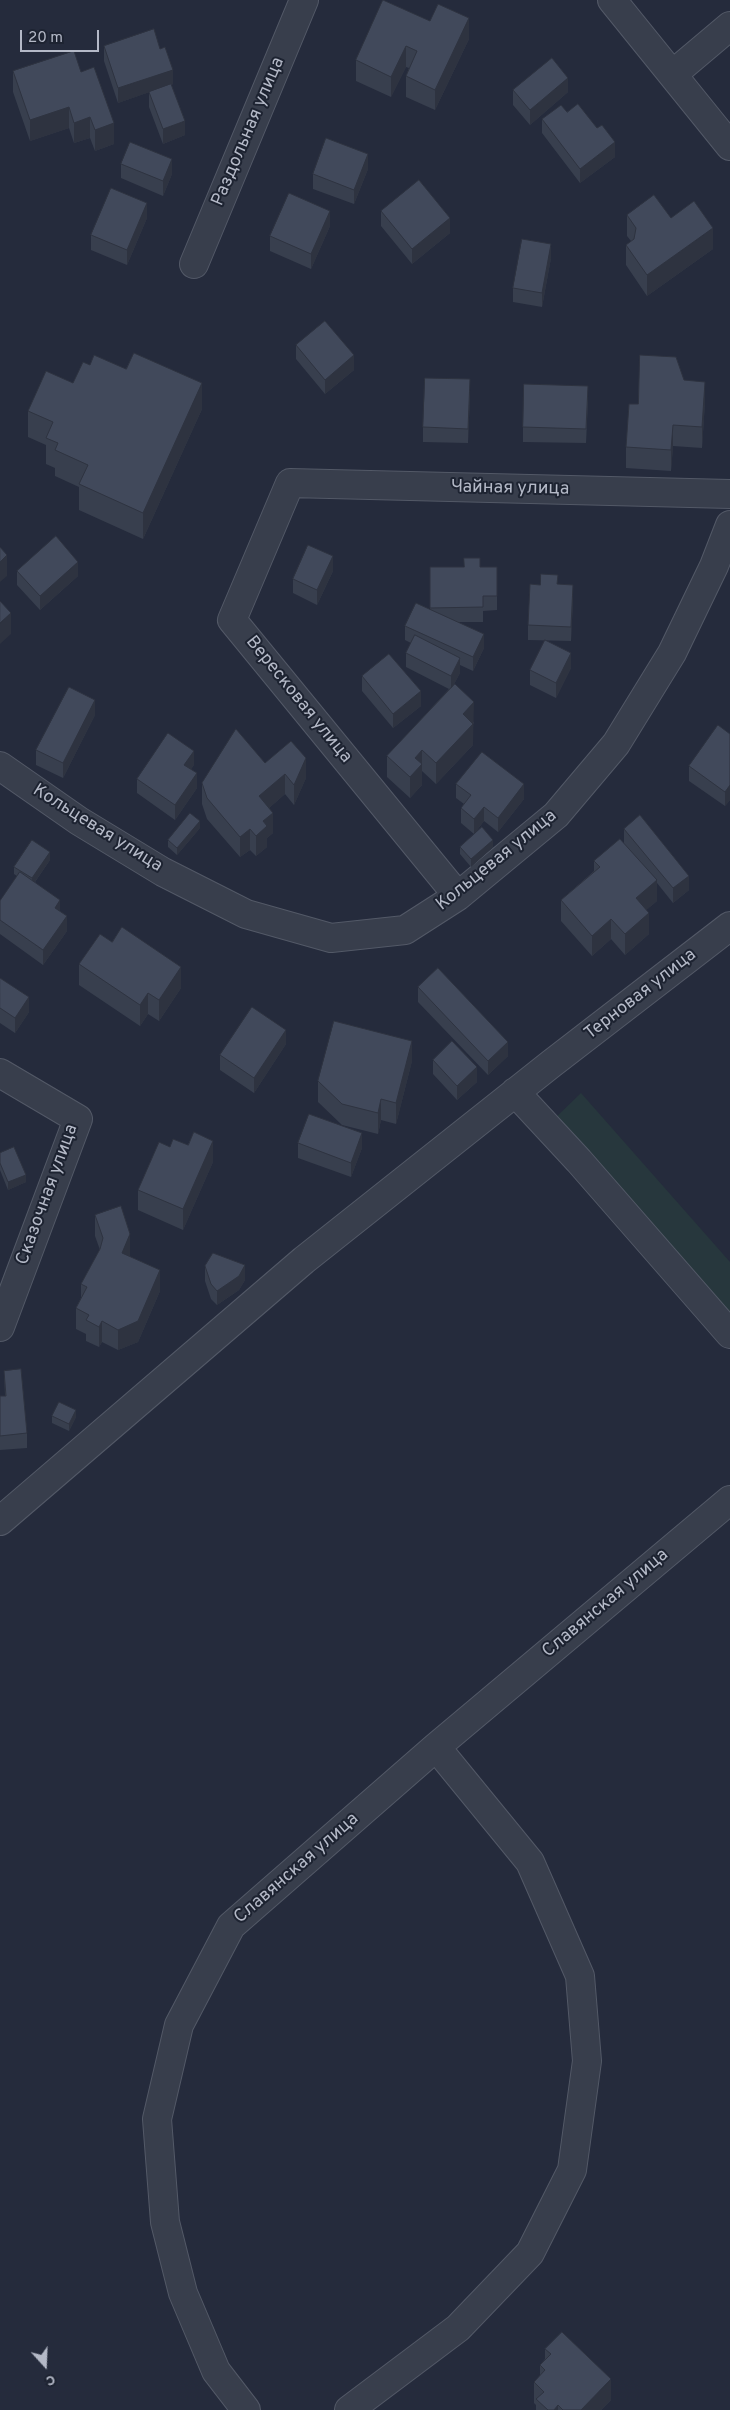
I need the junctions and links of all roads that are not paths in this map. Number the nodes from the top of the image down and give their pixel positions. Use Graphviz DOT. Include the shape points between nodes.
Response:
graph roads {
  1 [pos="304,0"];
  2 [pos="612,0"];
  3 [pos="730,26"];
  4 [pos="673,74"];
  5 [pos="730,146"];
  6 [pos="194,264"];
  7 [pos="290,483"];
  8 [pos="730,494"];
  9 [pos="730,525"];
  10 [pos="0,766"];
  11 [pos="458,896"];
  12 [pos="730,926"];
  13 [pos="0,1073"];
  14 [pos="515,1092"];
  15 [pos="0,1328"];
  16 [pos="730,1334"];
  17 [pos="730,1500"];
  18 [pos="0,1521"];
  19 [pos="436,1747"];
  20 [pos="246,2410"];
  21 [pos="349,2410"];
  1 -- 6 [label="street, Раздольная улица"];
  2 -- 4 [label="street"];
  3 -- 4 [label="street"];
  4 -- 5 [label="street"];
  7 -- 8 [label="street, Чайная улица"];
  7 -- 11 [label="street, Вересковая улица" via="232,620"];
  9 -- 11 [label="street, Кольцевая улица" via="672,653 616,744 556,815"];
  10 -- 11 [label="street, Кольцевая улица" via="79,821 163,872 246,914 312,933 331,938 405,930"];
  12 -- 14 [label="street, Терновая улица"];
  13 -- 15 [label="street, Сказочная улица" via="78,1119"];
  14 -- 16 [label="street" via="580,1161"];
  14 -- 18 [label="street, Терновая улица" via="304,1260"];
  17 -- 19 [label="street, Славянская улица"];
  19 -- 20 [label="street, Славянская улица" via="231,1926 179,2025 157,2119 165,2222 183,2293 212,2363"];
  19 -- 21 [label="street" via="530,1862 580,1976 587,2061 572,2170 530,2253 458,2328"];
}
